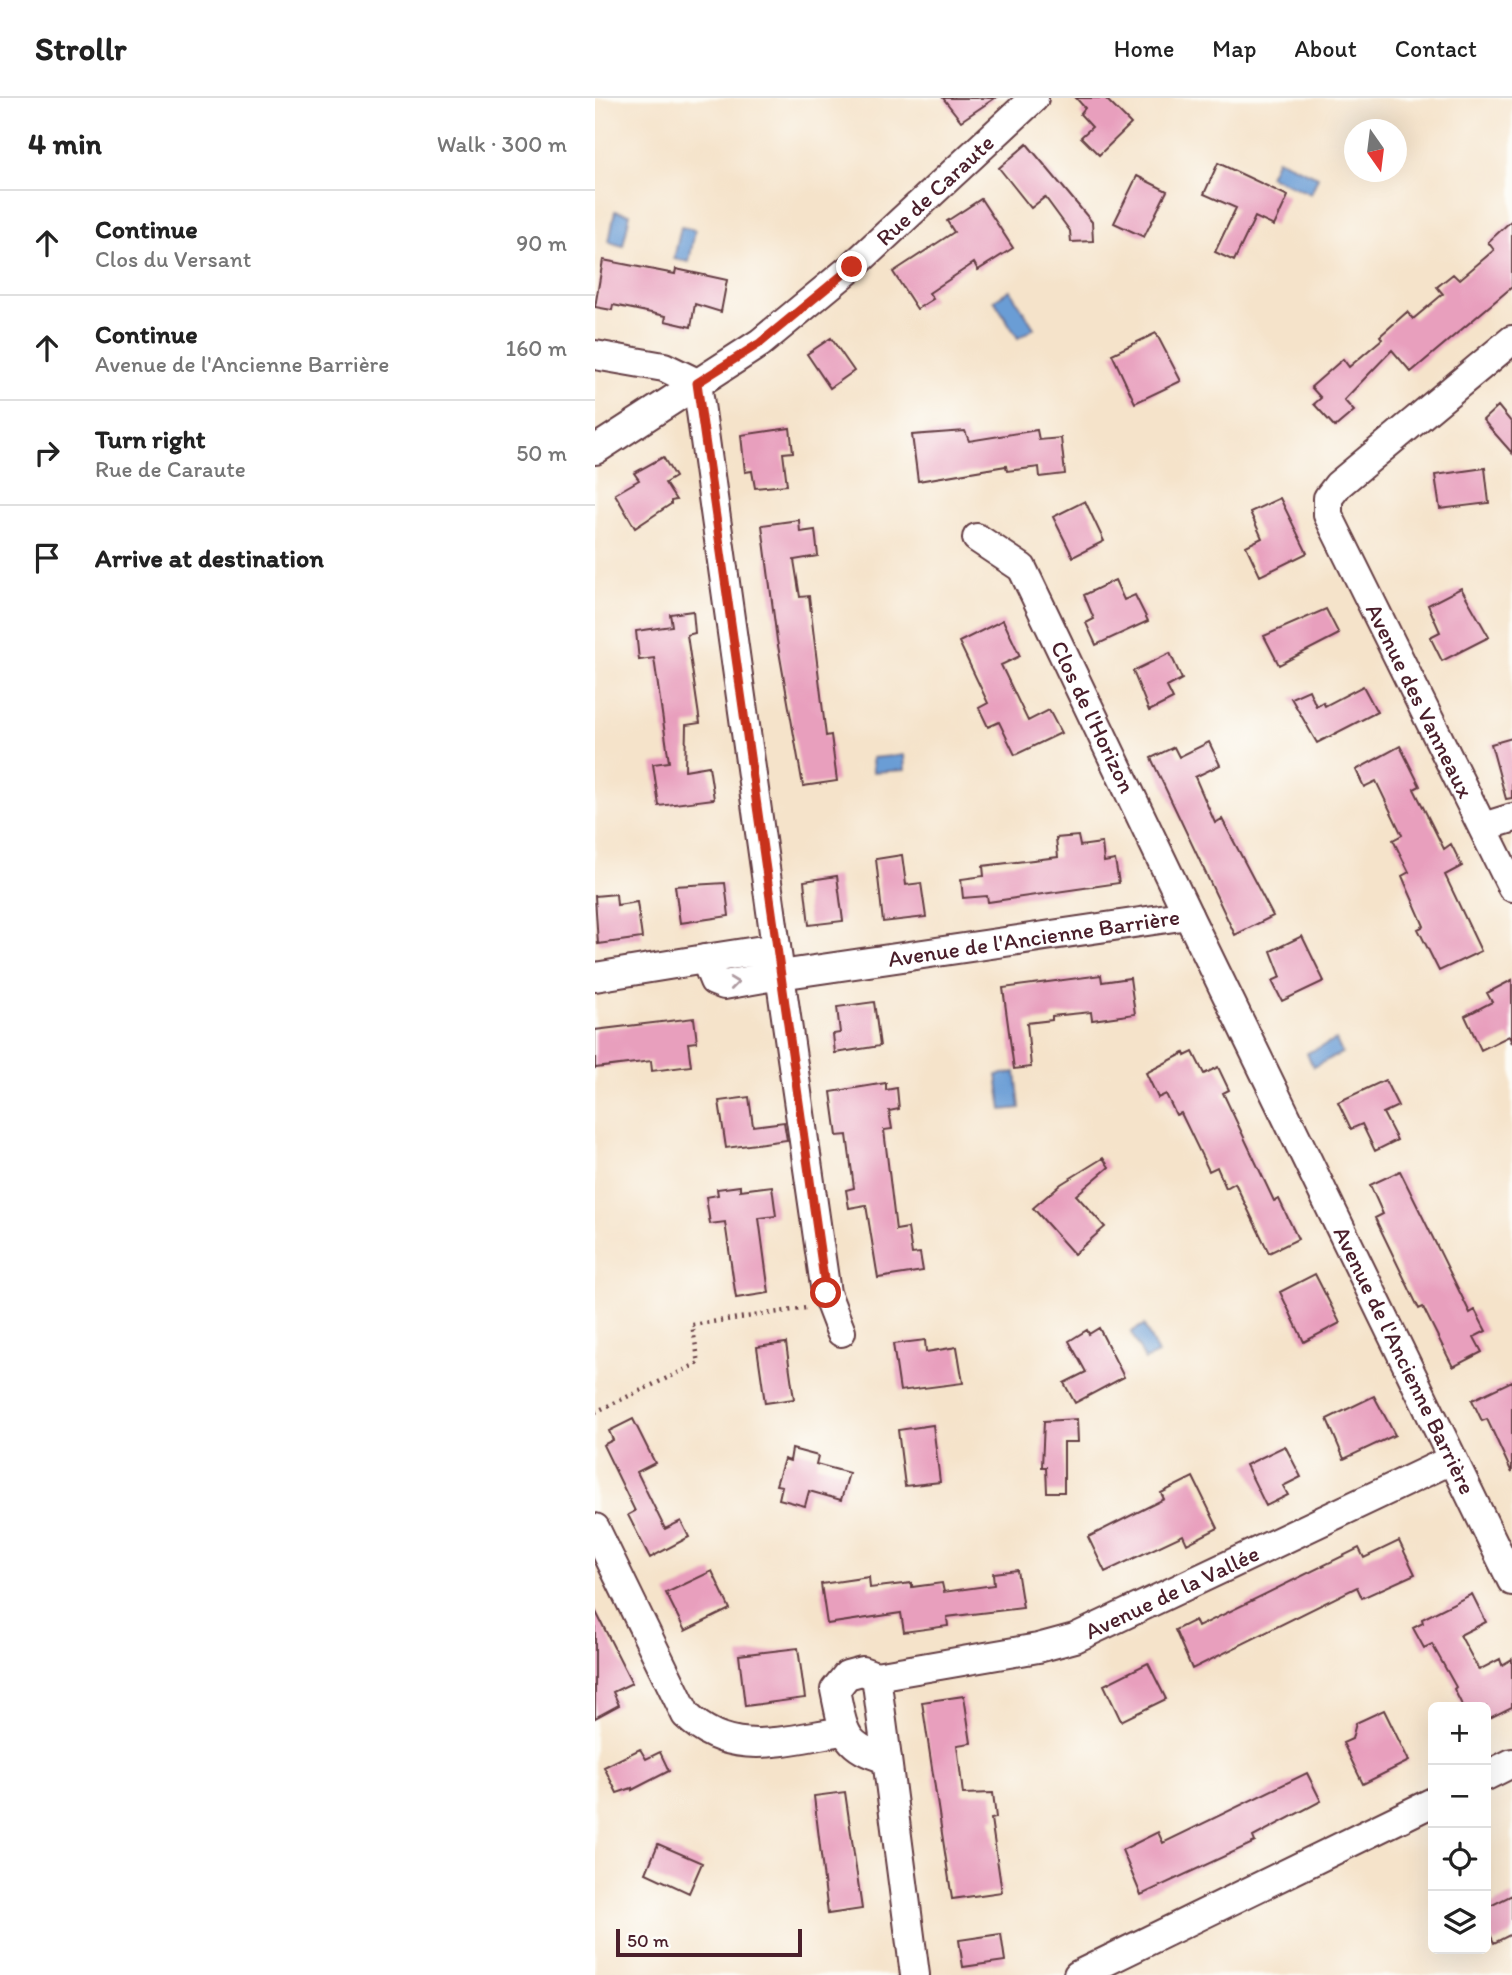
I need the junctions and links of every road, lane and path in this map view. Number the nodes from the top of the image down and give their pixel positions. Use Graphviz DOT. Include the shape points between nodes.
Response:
graph roads {
  1 [pos="1034,98"];
  2 [pos="1512,340"];
  3 [pos="595,355"];
  4 [pos="697,383"];
  5 [pos="595,450"];
  6 [pos="977,538"];
  7 [pos="1512,818"];
  8 [pos="1483,827"];
  9 [pos="1512,887"];
  10 [pos="1188,915"];
  11 [pos="778,962"];
  12 [pos="595,977"];
  13 [pos="830,1305"];
  14 [pos="841,1332"];
  15 [pos="595,1412"];
  16 [pos="1451,1460"];
  17 [pos="595,1528"];
  18 [pos="1512,1581"];
  19 [pos="876,1676"];
  20 [pos="844,1731"];
  21 [pos="887,1759"];
  22 [pos="1512,1763"];
  23 [pos="1491,1774"];
  24 [pos="1428,1803"];
  25 [pos="915,1975"];
  26 [pos="1078,1975"];
  1 -- 4 [label="street, Rue de Caraute" via="852,267 760,343"];
  2 -- 8 [label="street, Avenue des Vanneaux" via="1338,485 1328,499 1328,515"];
  3 -- 4 [label="street" via="664,367"];
  4 -- 5 [label="street, Rue de Caraute"];
  4 -- 11 [label="street"];
  6 -- 10 [label="street, Clos de l'Horizon" via="1022,568"];
  7 -- 8 [label="street"];
  8 -- 9 [label="street, Avenue des Vanneaux"];
  10 -- 11 [label="street, Avenue de l'Ancienne Barrière"];
  10 -- 16 [label="street, Avenue de l'Ancienne Barrière"];
  11 -- 12 [label="street, Avenue de l'Ancienne Barrière" via="725,985 714,981 705,959"];
  11 -- 13 [label="street"];
  13 -- 14 [label="street"];
  13 -- 15 [label="path" via="692,1325 699,1363"];
  16 -- 18 [label="street, Avenue de l'Ancienne Barrière"];
  16 -- 19 [label="street, Avenue de la Vallée" via="1075,1638"];
  17 -- 20 [label="street" via="686,1715 700,1729 747,1745"];
  19 -- 20 [label="street, Avenue de la Vallée" via="862,1671 847,1675 835,1690"];
  19 -- 21 [label="street"];
  20 -- 21 [label="street" via="862,1752"];
  21 -- 25 [label="street"];
  22 -- 23 [label="street"];
  24 -- 26 [label="street"];
}
